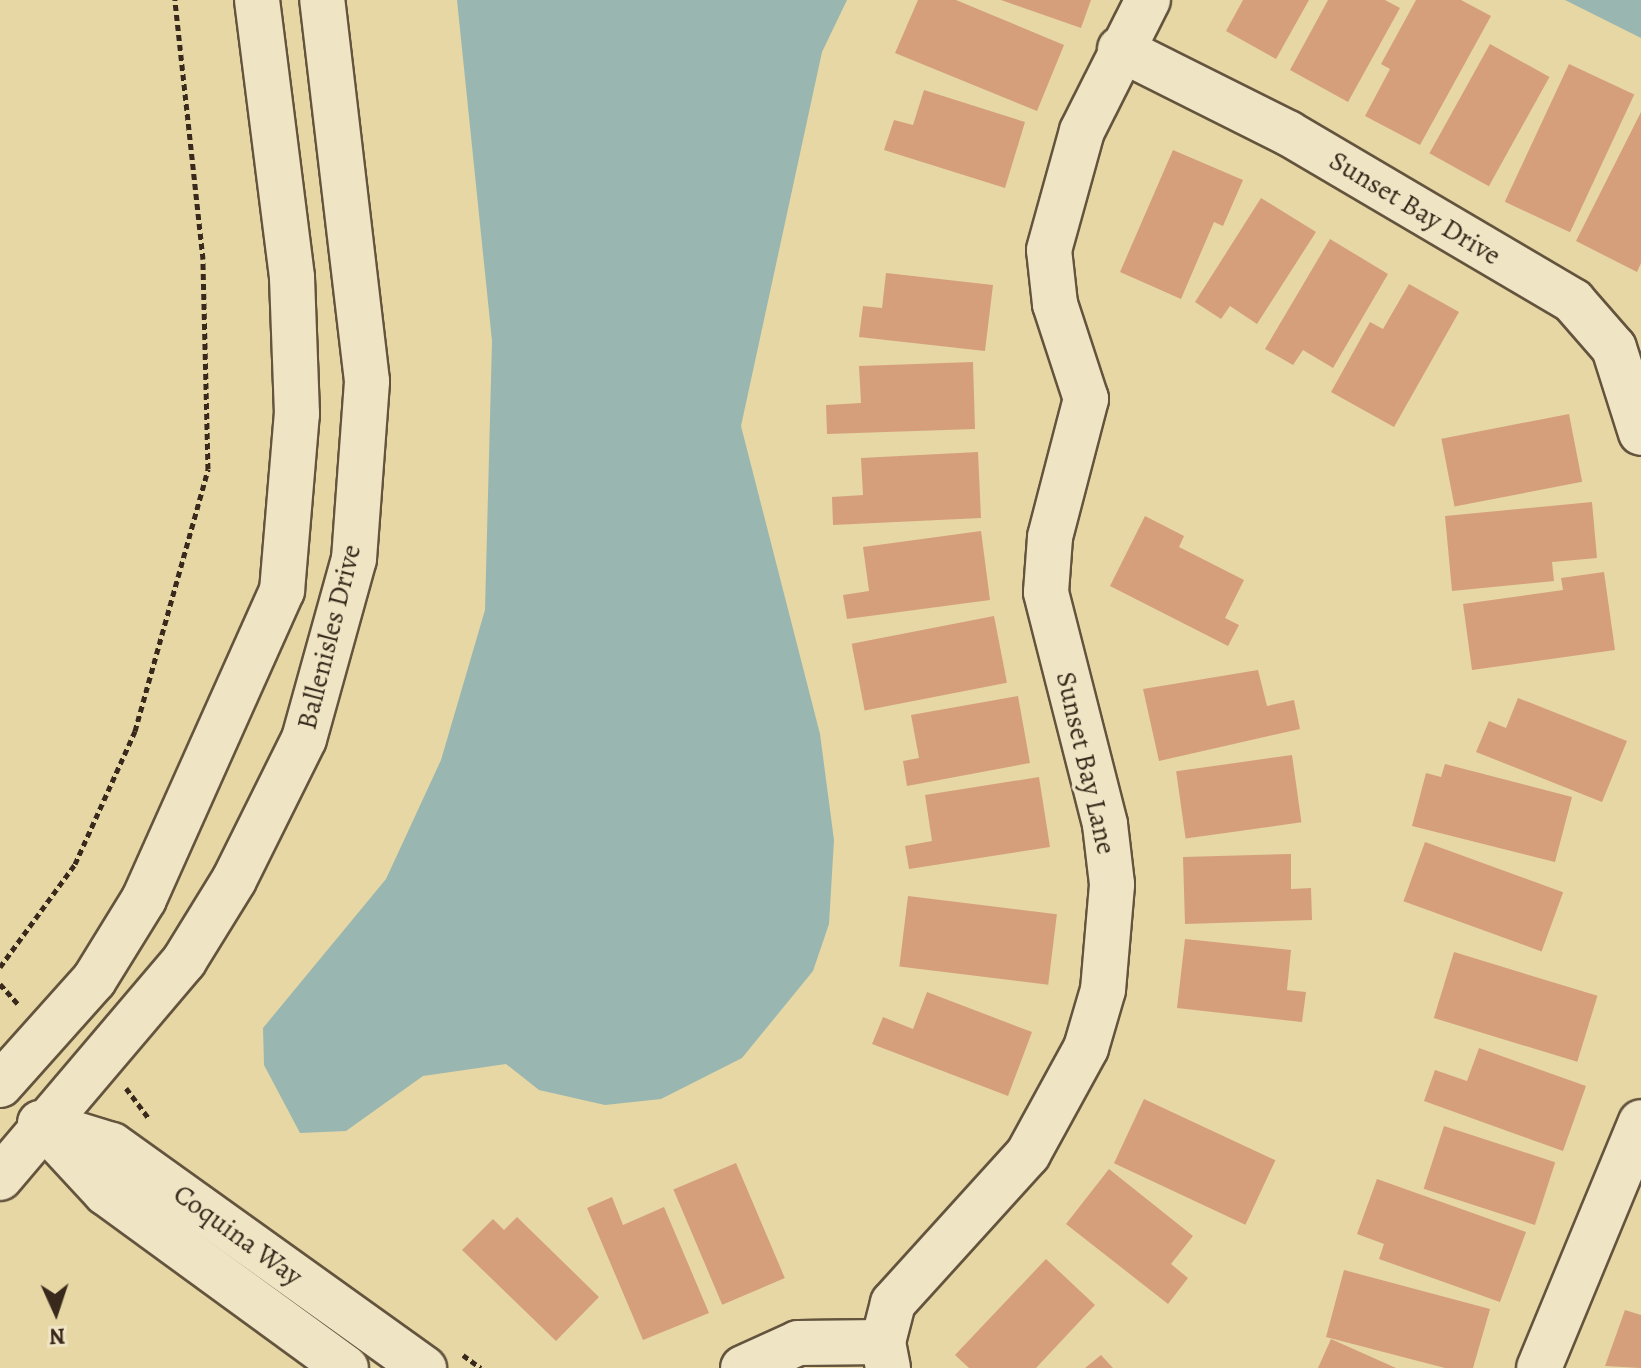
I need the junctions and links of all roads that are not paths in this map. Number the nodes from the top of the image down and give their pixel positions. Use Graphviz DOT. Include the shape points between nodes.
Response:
graph roads {
  1 [pos="257,0"];
  2 [pos="322,0"];
  3 [pos="1148,0"];
  4 [pos="1120,49"];
  5 [pos="1641,433"];
  6 [pos="0,1087"];
  7 [pos="1641,1122"];
  8 [pos="40,1123"];
  9 [pos="0,1178"];
  10 [pos="886,1355"];
  11 [pos="346,1368"];
  12 [pos="424,1368"];
  13 [pos="743,1368"];
  14 [pos="1539,1368"];
  1 -- 6 [label="street, Ballenisles Drive" via="292,277 297,414 282,591 144,899 94,980"];
  2 -- 8 [label="street, Ballenisles Drive" via="367,381 354,559 304,739 234,880 184,961"];
  3 -- 4 [label="street, Sunset Bay Lane"];
  4 -- 5 [label="street, Sunset Bay Drive" via="1288,133 1573,301 1614,348"];
  4 -- 10 [label="street, Sunset Bay Lane" via="1082,131 1049,250 1055,304 1086,399 1050,537 1046,592 1105,824 1112,899 1103,990 1061,1103 1009,1178 893,1303"];
  6 -- 8 [label="street, Coquina Way"];
  7 -- 14 [label="street"];
  8 -- 9 [label="street, Ballenisles Drive"];
  8 -- 11 [label="street, Coquina Way" via="106,1193"];
  8 -- 12 [label="street, Coquina Way" via="112,1145"];
  10 -- 13 [label="street, Sunset Bay Lane" via="798,1343"];
}
